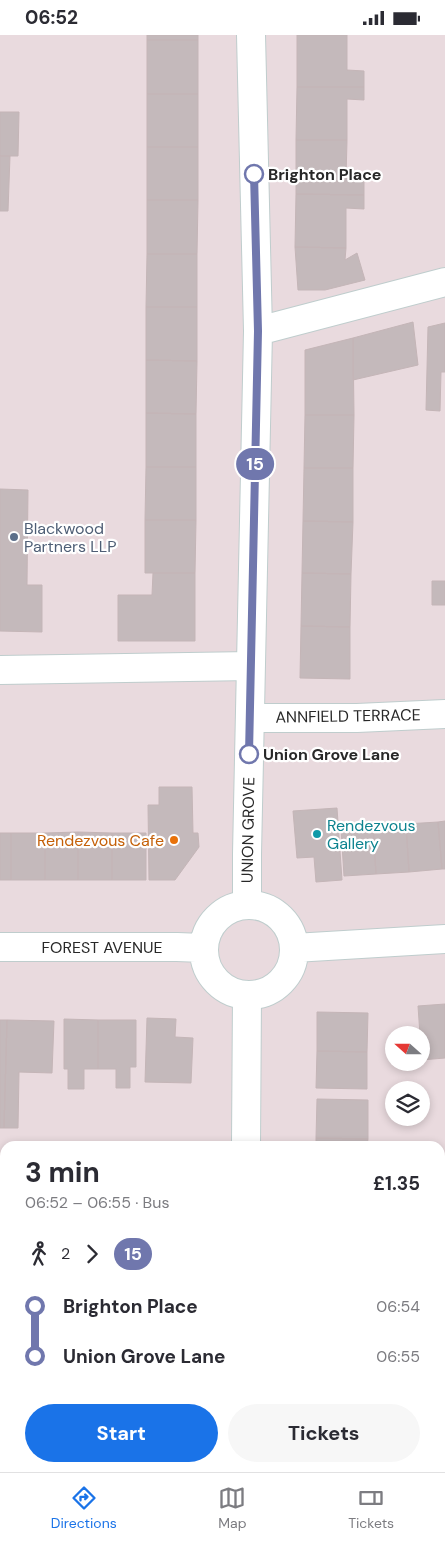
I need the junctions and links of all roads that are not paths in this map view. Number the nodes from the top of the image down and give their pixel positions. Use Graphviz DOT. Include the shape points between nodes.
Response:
graph roads {
  1 [pos="252,35"];
  2 [pos="445,282"];
  3 [pos="258,331"];
  4 [pos="251,666"];
  5 [pos="0,670"];
  6 [pos="445,714"];
  7 [pos="250,718"];
  8 [pos="247,905"];
  9 [pos="445,939"];
  10 [pos="0,947"];
  11 [pos="203,948"];
  12 [pos="294,948"];
  13 [pos="247,996"];
  14 [pos="246,1141"];
  1 -- 3 [label="street, UNION GROVE"];
  2 -- 3 [label="street"];
  3 -- 4 [label="street, UNION GROVE"];
  4 -- 5 [label="street"];
  4 -- 7 [label="street, UNION GROVE"];
  6 -- 7 [label="street, ANNFIELD TERRACE"];
  7 -- 8 [label="street, UNION GROVE"];
  8 -- 11 [label="street" via="222,913 205,935"];
  8 -- 12 [label="street" via="261,906 274,912 292,934"];
  9 -- 12 [label="street"];
  10 -- 11 [label="street, FOREST AVENUE"];
  11 -- 13 [label="street" via="204,963 220,986"];
  12 -- 13 [label="street" via="286,976 262,994"];
  13 -- 14 [label="street"];
}
